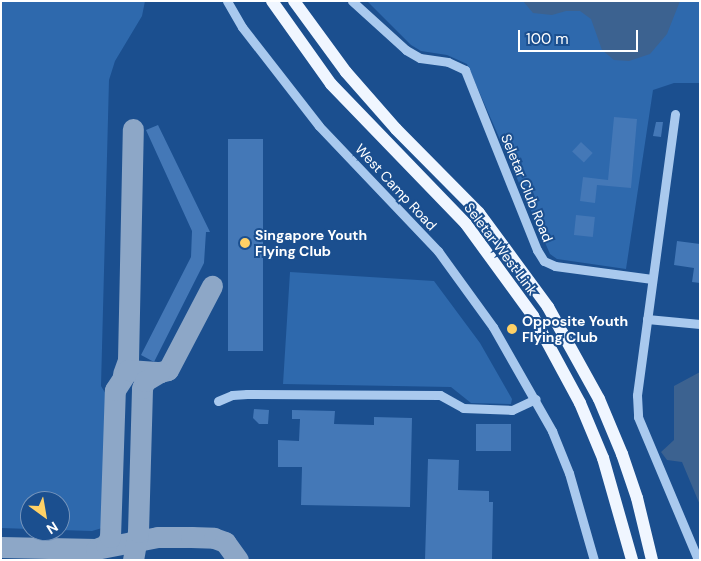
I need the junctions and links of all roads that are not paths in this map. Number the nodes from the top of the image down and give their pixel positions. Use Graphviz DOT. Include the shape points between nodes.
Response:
graph roads {
  1 [pos="227,1"];
  2 [pos="272,1"];
  3 [pos="294,1"];
  4 [pos="352,1"];
  5 [pos="675,114"];
  6 [pos="396,129"];
  7 [pos="424,180"];
  8 [pos="652,279"];
  9 [pos="648,318"];
  10 [pos="700,324"];
  11 [pos="536,399"];
  12 [pos="218,402"];
  13 [pos="594,560"];
  14 [pos="632,560"];
  15 [pos="652,560"];
  16 [pos="698,560"];
  1 -- 11 [label="street, West Camp Road" via="242,27 319,126 456,273"];
  2 -- 7 [label="main road, Seletar West Link" via="331,84"];
  3 -- 6 [label="main road, Seletar West Link" via="330,52"];
  4 -- 8 [label="street, Seletar Club Road" via="406,50 420,58 448,62 464,70 544,261 555,266"];
  5 -- 8 [label="street"];
  6 -- 7 [label="main road" via="428,172"];
  6 -- 15 [label="main road, Seletar West Link" via="479,213 553,314 599,399 622,454"];
  7 -- 14 [label="main road, Seletar West Link" via="466,224 528,308 553,351 603,458"];
  8 -- 9 [label="street"];
  9 -- 10 [label="street"];
  9 -- 16 [label="street" via="637,395 638,417"];
  11 -- 12 [label="street" via="512,410 462,408 440,395 247,394 232,395"];
  11 -- 13 [label="street, West Camp Road" via="569,474"];
}
